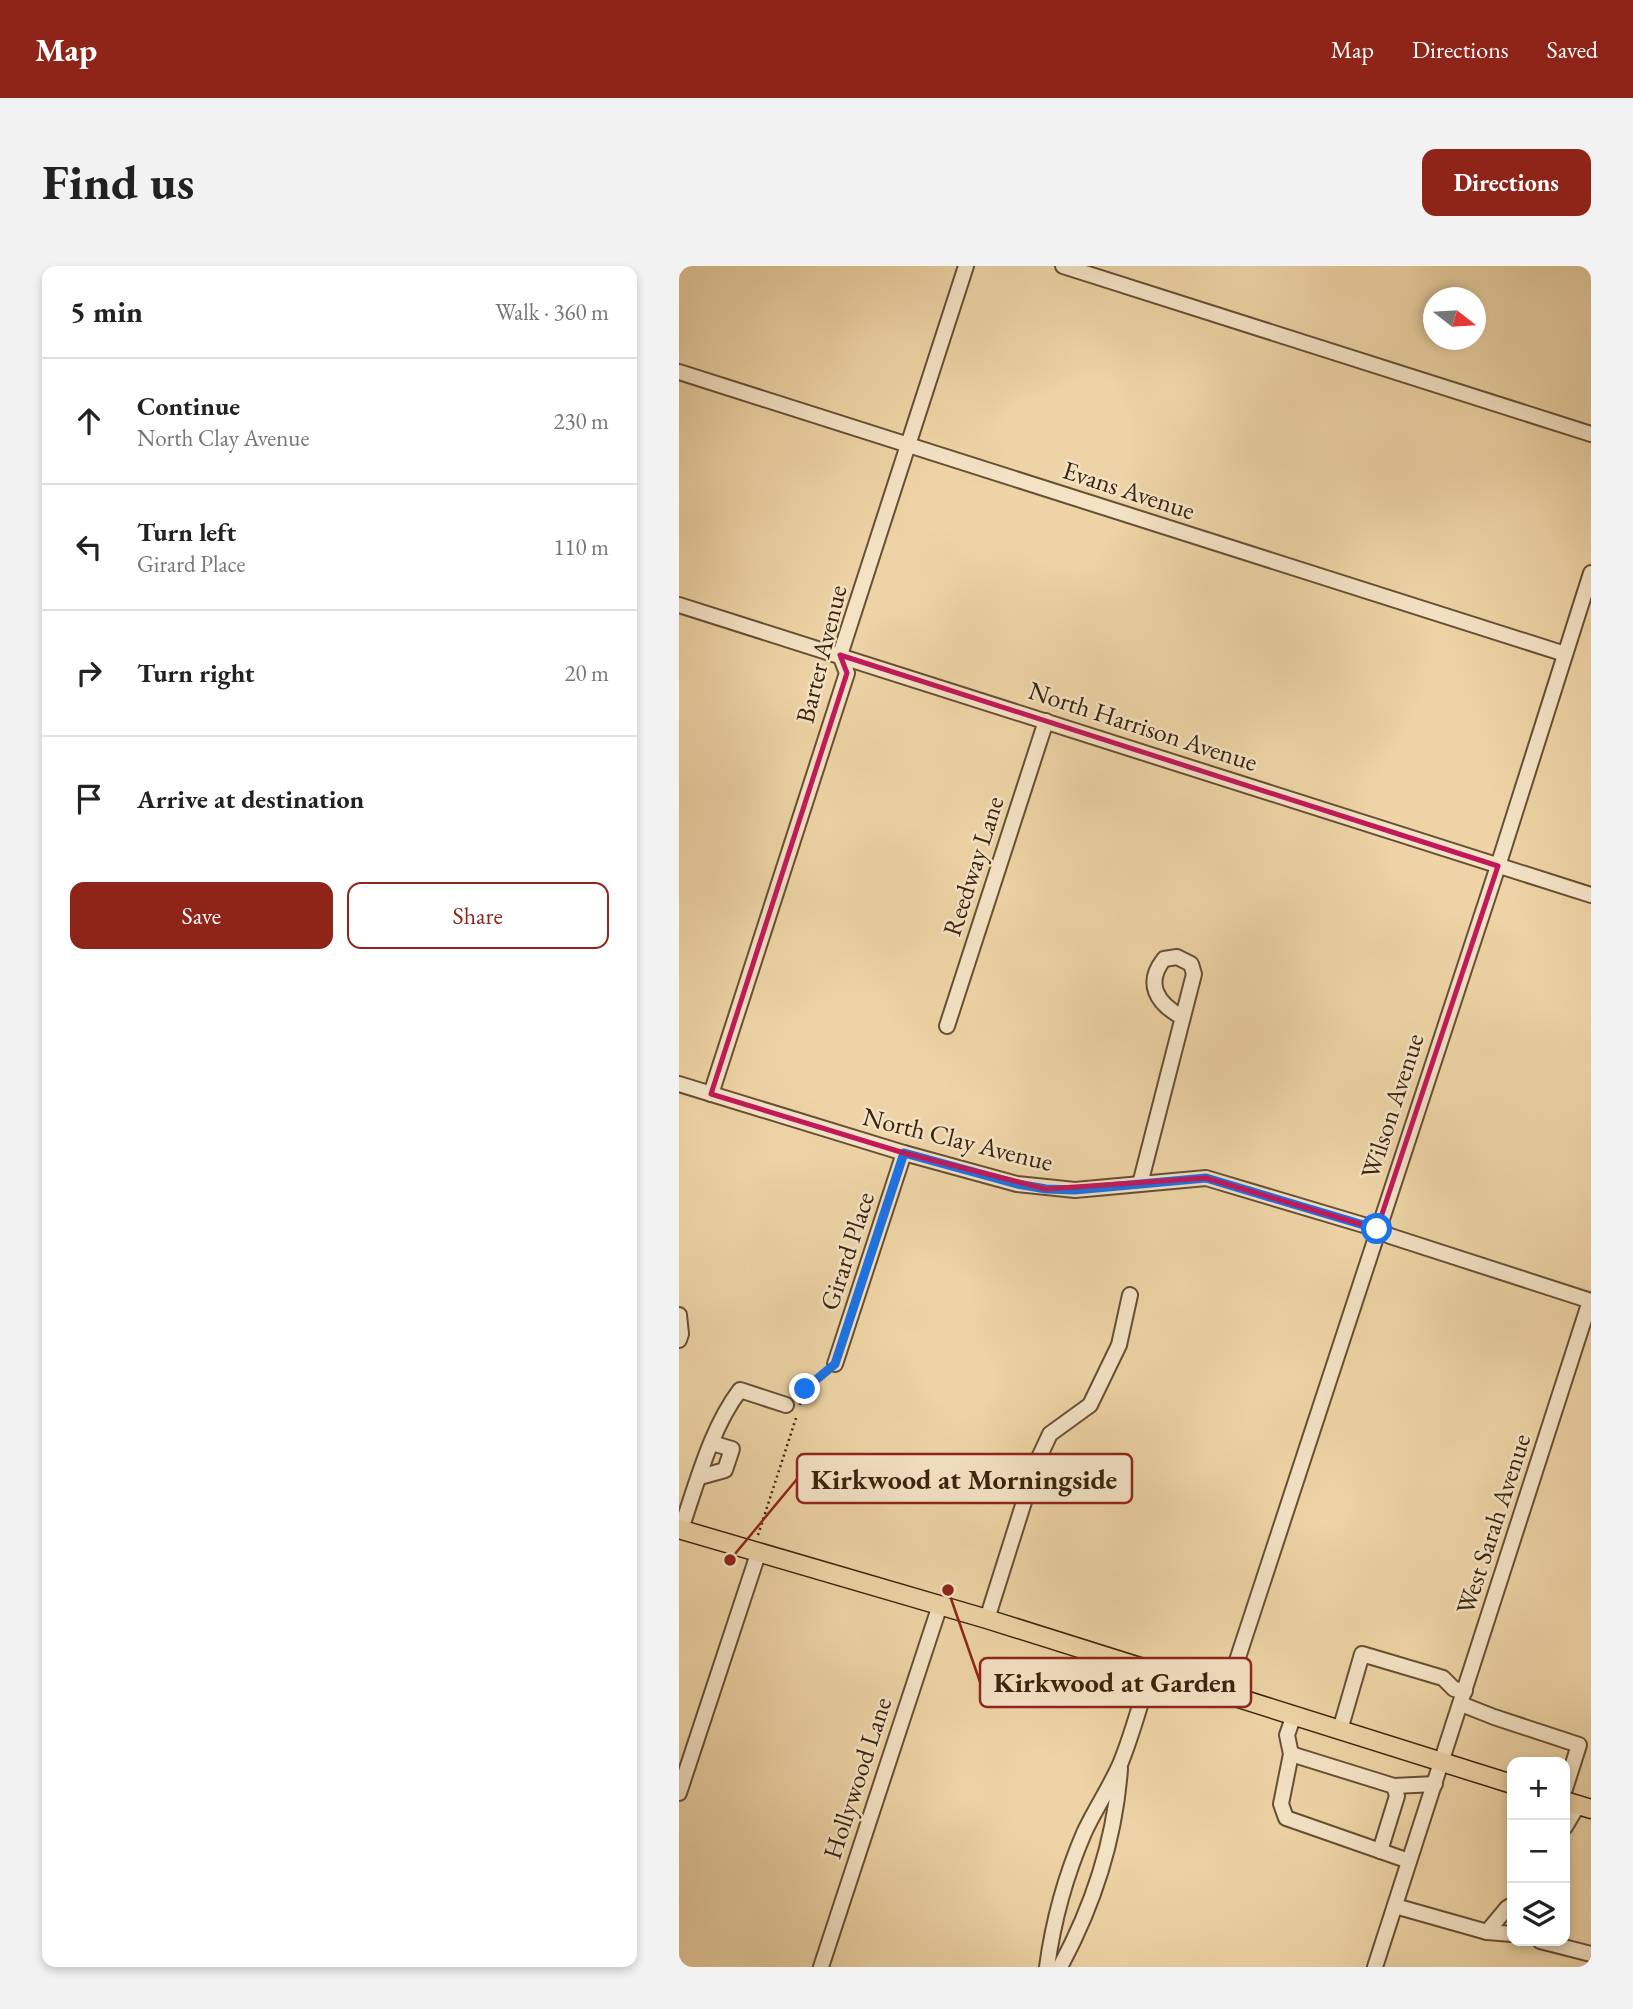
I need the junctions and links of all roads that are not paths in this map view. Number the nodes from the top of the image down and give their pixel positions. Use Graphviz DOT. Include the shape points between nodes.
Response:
graph roads {
  1 [pos="966,266"];
  2 [pos="1063,266"];
  3 [pos="679,372"];
  4 [pos="1591,435"];
  5 [pos="908,445"];
  6 [pos="1591,573"];
  7 [pos="679,605"];
  8 [pos="840,654"];
  9 [pos="1565,654"];
  10 [pos="1046,721"];
  11 [pos="1498,866"];
  12 [pos="1591,895"];
  13 [pos="1182,1017"];
  14 [pos="947,1026"];
  15 [pos="679,1084"];
  16 [pos="711,1094"];
  17 [pos="904,1153"];
  18 [pos="1140,1184"];
  19 [pos="1377,1229"];
  20 [pos="1130,1295"];
  21 [pos="1590,1301"];
  22 [pos="679,1315"];
  23 [pos="679,1340"];
  24 [pos="835,1364"];
  25 [pos="786,1405"];
  26 [pos="712,1443"];
  27 [pos="700,1477"];
  28 [pos="680,1529"];
  29 [pos="756,1550"];
  30 [pos="940,1605"];
  31 [pos="987,1619"];
  32 [pos="1151,1670"];
  33 [pos="1226,1693"];
  34 [pos="1463,1697"];
  35 [pos="1294,1715"];
  36 [pos="1339,1730"];
  37 [pos="1291,1754"];
  38 [pos="1442,1762"];
  39 [pos="1120,1764"];
  40 [pos="1570,1773"];
  41 [pos="1507,1782"];
  42 [pos="1435,1784"];
  43 [pos="1394,1786"];
  44 [pos="679,1793"];
  45 [pos="1583,1806"];
  46 [pos="1570,1821"];
  47 [pos="1380,1851"];
  48 [pos="1409,1861"];
  49 [pos="1395,1906"];
  50 [pos="1507,1910"];
  51 [pos="1487,1932"];
  52 [pos="1507,1934"];
  53 [pos="1560,1946"];
  54 [pos="1591,1954"];
  55 [pos="821,1967"];
  56 [pos="1047,1967"];
  57 [pos="1060,1967"];
  58 [pos="1375,1967"];
  1 -- 5 [label="street, Barter Avenue"];
  2 -- 4 [label="street"];
  3 -- 5 [label="street, Evans Avenue"];
  5 -- 8 [label="street, Barter Avenue"];
  5 -- 9 [label="street, Evans Avenue"];
  6 -- 9 [label="street, Wilson Avenue"];
  7 -- 8 [label="street, North Harrison Avenue"];
  8 -- 10 [label="street, North Harrison Avenue"];
  8 -- 16 [label="street, Barter Avenue" via="847,673"];
  9 -- 11 [label="street, Wilson Avenue"];
  10 -- 11 [label="street, North Harrison Avenue"];
  10 -- 14 [label="street, Reedway Lane"];
  11 -- 12 [label="street, North Harrison Avenue"];
  11 -- 19 [label="street, Wilson Avenue"];
  13 -- 18 [label="street"];
  15 -- 16 [label="street, North Clay Avenue"];
  16 -- 17 [label="street, North Clay Avenue"];
  17 -- 18 [label="street, North Clay Avenue" via="1046,1189"];
  17 -- 24 [label="street, Girard Place"];
  18 -- 19 [label="street, North Clay Avenue" via="1206,1178"];
  19 -- 21 [label="street, North Clay Avenue"];
  19 -- 33 [label="street, Wilson Avenue"];
  20 -- 31 [label="street" via="1119,1345 1090,1405 1050,1434 1036,1464"];
  21 -- 34 [label="street, West Sarah Avenue"];
  22 -- 23 [label="street"];
  25 -- 26 [label="street" via="740,1390"];
  26 -- 27 [label="street"];
  26 -- 27 [label="street" via="731,1449 725,1470"];
  27 -- 28 [label="street"];
  28 -- 29 [label="main road"];
  29 -- 30 [label="main road"];
  29 -- 44 [label="street"];
  30 -- 31 [label="main road"];
  30 -- 55 [label="street, Hollywood Lane"];
  31 -- 32 [label="main road"];
  32 -- 33 [label="main road"];
  32 -- 39 [label="street"];
  33 -- 35 [label="main road"];
  34 -- 36 [label="street" via="1443,1678 1362,1654"];
  34 -- 38 [label="street, West Sarah Avenue"];
  34 -- 40 [label="street" via="1494,1717 1579,1745"];
  35 -- 36 [label="main road"];
  35 -- 37 [label="street" via="1287,1735"];
  36 -- 38 [label="main road"];
  37 -- 43 [label="street"];
  37 -- 47 [label="street" via="1281,1804 1286,1818"];
  38 -- 41 [label="main road"];
  38 -- 42 [label="street, West Sarah Avenue"];
  39 -- 56 [label="street" via="1089,1822 1068,1876"];
  39 -- 57 [label="street" via="1112,1827 1096,1883"];
  42 -- 43 [label="street"];
  42 -- 48 [label="street, West Sarah Avenue"];
  43 -- 47 [label="street" via="1397,1796"];
  45 -- 46 [label="street"];
  47 -- 48 [label="street"];
  48 -- 49 [label="street, West Sarah Avenue"];
  49 -- 51 [label="street"];
  49 -- 58 [label="street, West Sarah Avenue"];
  50 -- 51 [label="street"];
  51 -- 52 [label="street"];
  53 -- 54 [label="street"];
}
